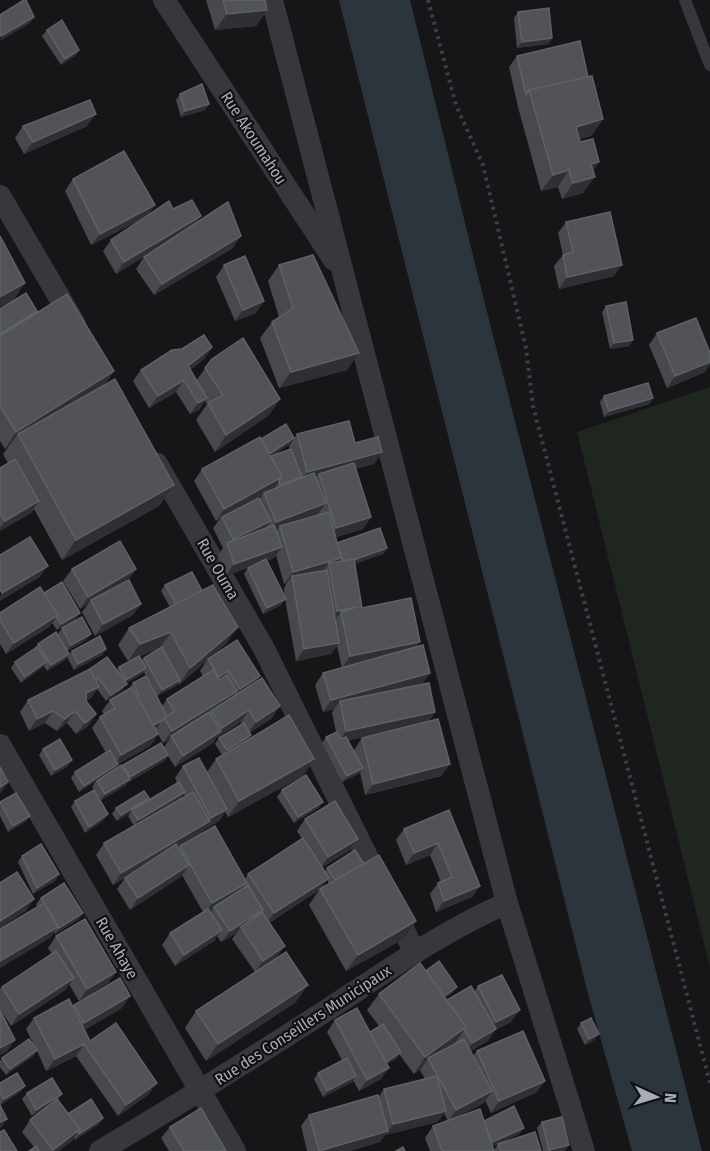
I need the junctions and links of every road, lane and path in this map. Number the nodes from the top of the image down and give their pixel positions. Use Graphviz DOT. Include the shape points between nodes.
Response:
graph roads {
  1 [pos="164,0"];
  2 [pos="272,0"];
  3 [pos="428,0"];
  4 [pos="686,0"];
  5 [pos="710,65"];
  6 [pos="0,196"];
  7 [pos="344,275"];
  8 [pos="87,343"];
  9 [pos="145,444"];
  10 [pos="0,745"];
  11 [pos="507,903"];
  12 [pos="415,953"];
  13 [pos="710,1083"];
  14 [pos="200,1092"];
  15 [pos="100,1151"];
  16 [pos="235,1151"];
  17 [pos="584,1151"];
  1 -- 7 [label="street, Rue Akoumahou"];
  2 -- 7 [label="street"];
  3 -- 13 [label="path" via="456,105 483,165 526,348 533,406"];
  4 -- 5 [label="lane"];
  6 -- 8 [label="street"];
  7 -- 11 [label="street"];
  9 -- 12 [label="street, Rue Ouma" via="263,647"];
  10 -- 14 [label="street, Rue Ahaye"];
  11 -- 12 [label="street, Rue des Conseillers Municipaux" via="476,916"];
  11 -- 17 [label="street"];
  12 -- 14 [label="street, Rue des Conseillers Municipaux"];
  14 -- 15 [label="street, Rue des Conseillers Municipaux"];
  14 -- 16 [label="street, Rue Ahaye"];
}
